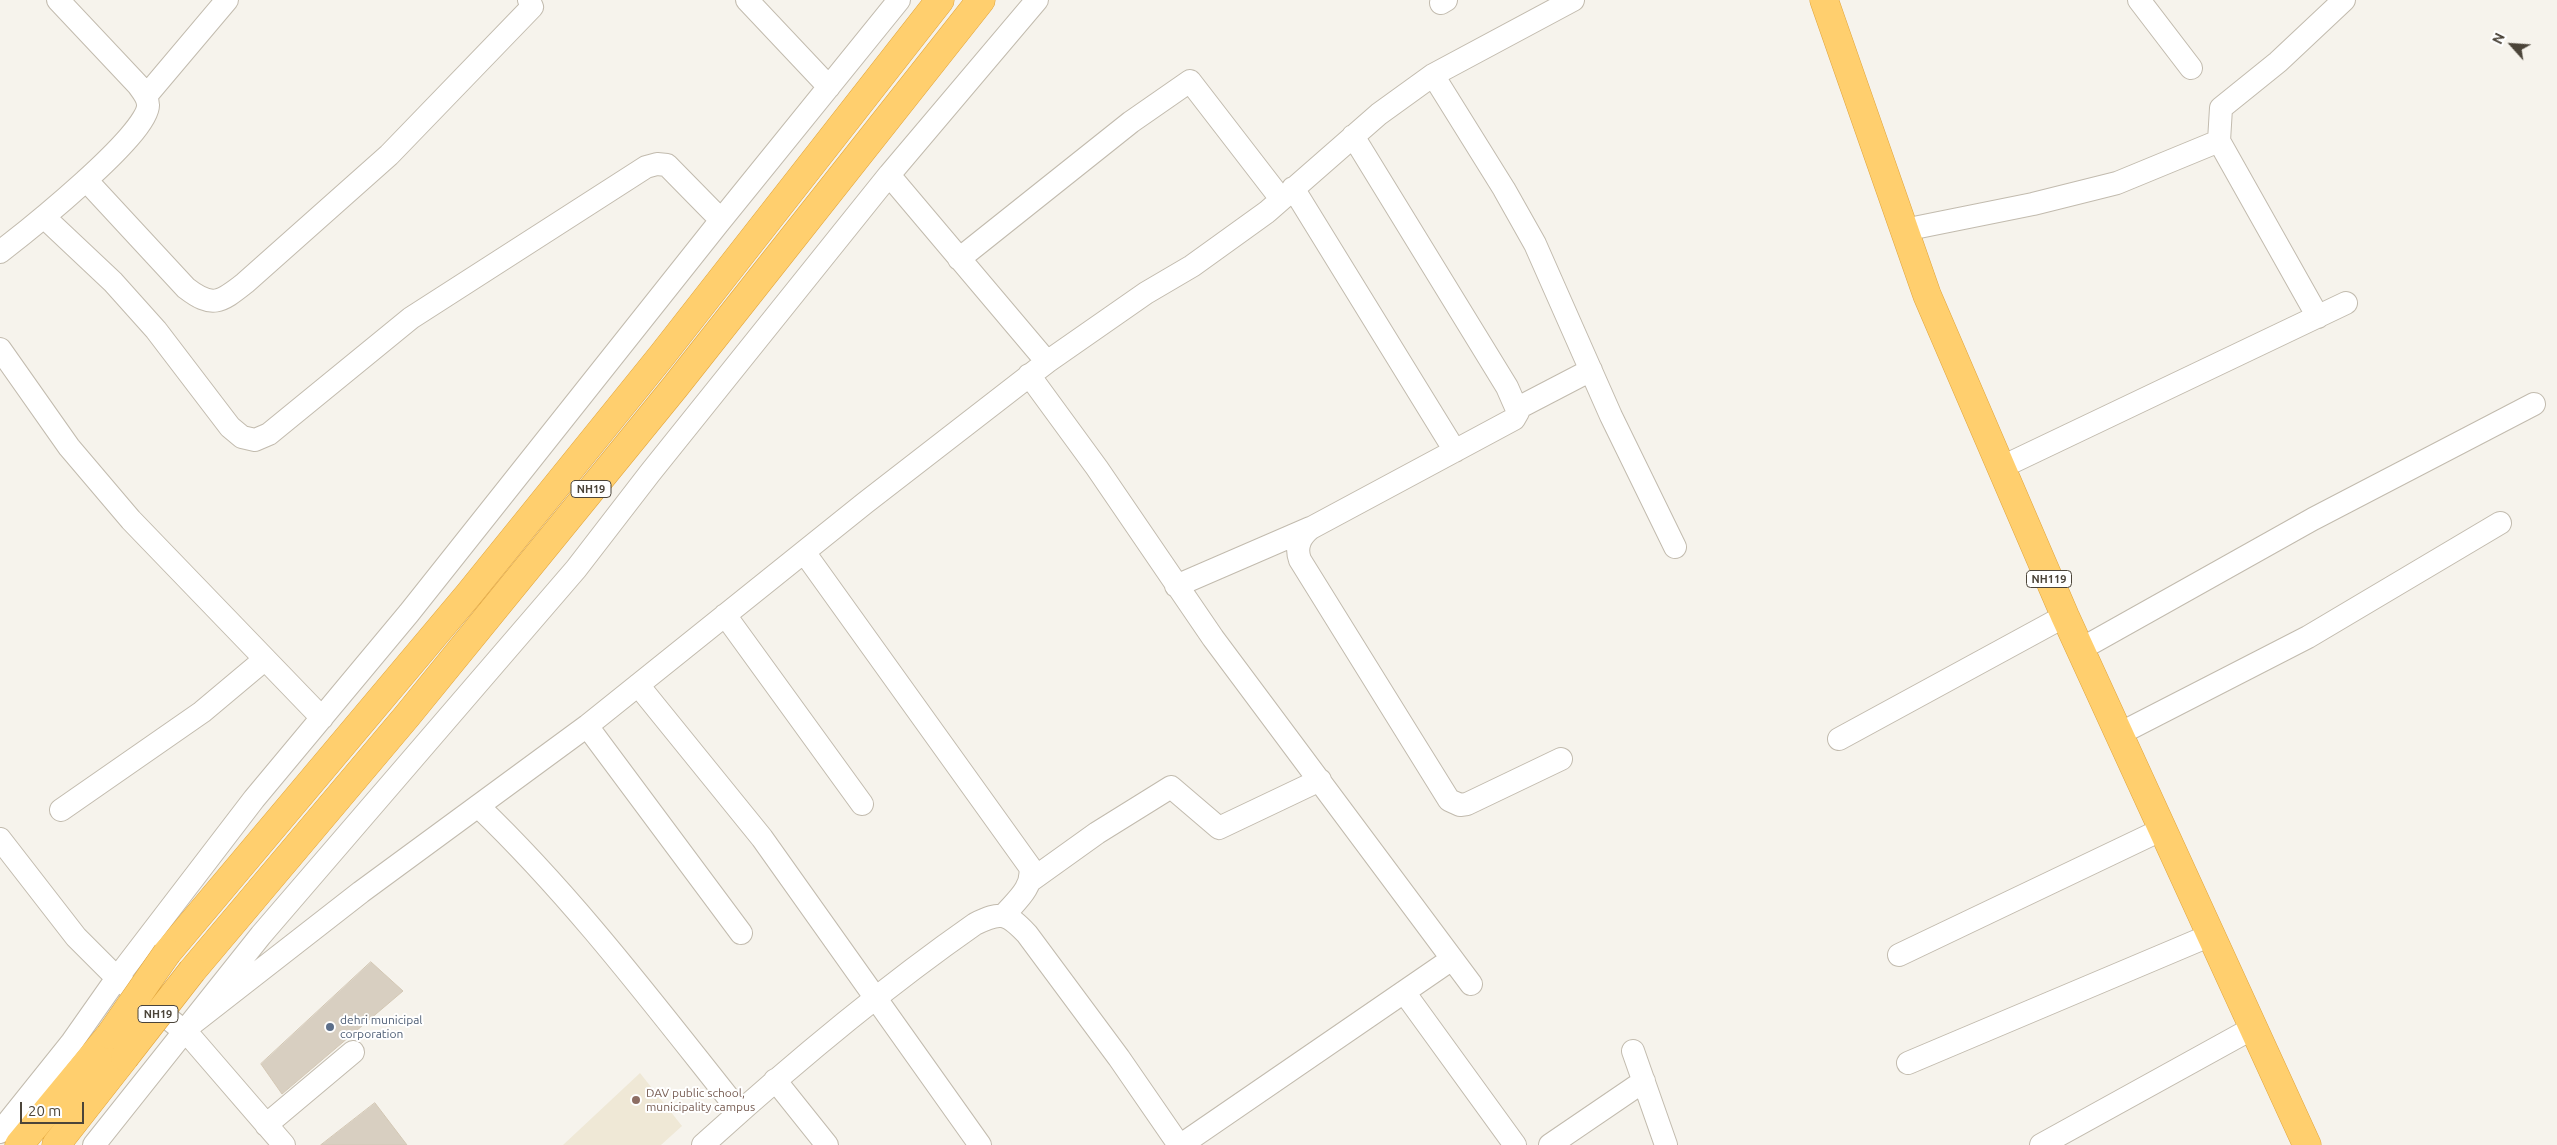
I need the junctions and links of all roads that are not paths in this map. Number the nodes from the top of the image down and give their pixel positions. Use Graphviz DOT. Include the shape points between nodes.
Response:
graph roads {
  1 [pos="58,0"];
  2 [pos="227,0"];
  3 [pos="529,0"];
  4 [pos="747,0"];
  5 [pos="899,0"];
  6 [pos="940,0"];
  7 [pos="981,0"];
  8 [pos="1037,0"];
  9 [pos="1573,0"];
  10 [pos="1824,0"];
  11 [pos="2139,0"];
  12 [pos="2344,0"];
  13 [pos="2190,68"];
  14 [pos="1433,75"];
  15 [pos="829,87"];
  16 [pos="146,96"];
  17 [pos="1353,136"];
  18 [pos="2219,141"];
  19 [pos="889,175"];
  20 [pos="86,180"];
  21 [pos="1287,193"];
  22 [pos="44,217"];
  23 [pos="721,220"];
  24 [pos="1904,230"];
  25 [pos="0,252"];
  26 [pos="959,259"];
  27 [pos="2346,303"];
  28 [pos="2318,317"];
  29 [pos="0,349"];
  30 [pos="1038,368"];
  31 [pos="1590,370"];
  32 [pos="2534,404"];
  33 [pos="1518,408"];
  34 [pos="1455,451"];
  35 [pos="2002,467"];
  36 [pos="2500,523"];
  37 [pos="1311,528"];
  38 [pos="1675,547"];
  39 [pos="804,552"];
  40 [pos="1176,586"];
  41 [pos="725,615"];
  42 [pos="2065,616"];
  43 [pos="2081,650"];
  44 [pos="264,660"];
  45 [pos="638,685"];
  46 [pos="322,718"];
  47 [pos="587,726"];
  48 [pos="2119,734"];
  49 [pos="1839,739"];
  50 [pos="1562,759"];
  51 [pos="1320,780"];
  52 [pos="862,804"];
  53 [pos="478,806"];
  54 [pos="61,810"];
  55 [pos="2163,829"];
  56 [pos="0,839"];
  57 [pos="1030,881"];
  58 [pos="1004,915"];
  59 [pos="741,933"];
  60 [pos="2211,936"];
  61 [pos="1899,954"];
  62 [pos="1452,959"];
  63 [pos="117,978"];
  64 [pos="1471,984"];
  65 [pos="1404,992"];
  66 [pos="874,997"];
  67 [pos="2254,1028"];
  68 [pos="184,1030"];
  69 [pos="1633,1051"];
  70 [pos="353,1052"];
  71 [pos="1908,1063"];
  72 [pos="775,1080"];
  73 [pos="1644,1081"];
  74 [pos="740,1111"];
  75 [pos="266,1125"];
  76 [pos="0,1132"];
  77 [pos="19,1145"];
  78 [pos="56,1145"];
  79 [pos="94,1145"];
  80 [pos="284,1145"];
  81 [pos="703,1145"];
  82 [pos="827,1145"];
  83 [pos="980,1145"];
  84 [pos="1180,1145"];
  85 [pos="1515,1145"];
  86 [pos="1550,1145"];
  87 [pos="1666,1145"];
  88 [pos="2041,1145"];
  89 [pos="2307,1145"];
  1 -- 16 [label="street"];
  2 -- 16 [label="street"];
  3 -- 20 [label="street" via="532,7 389,155 228,297 215,302 200,299 186,288"];
  4 -- 15 [label="street"];
  5 -- 15 [label="street"];
  6 -- 77 [label="highway, NH19, bridge" via="663,354 469,594 167,954 110,1035"];
  7 -- 78 [label="highway, NH19, bridge" via="681,379 407,716 192,971"];
  8 -- 19 [label="street"];
  9 -- 14 [label="street"];
  10 -- 24 [label="highway, NH119"];
  11 -- 13 [label="street"];
  12 -- 18 [label="street" via="2278,62 2221,108"];
  14 -- 17 [label="street"];
  14 -- 31 [label="street" via="1535,244"];
  15 -- 23 [label="street"];
  16 -- 20 [label="street" via="149,106 145,117"];
  17 -- 21 [label="street"];
  17 -- 33 [label="street"];
  18 -- 24 [label="street" via="2117,183"];
  18 -- 28 [label="street"];
  19 -- 26 [label="street"];
  19 -- 68 [label="street" via="576,569 261,935"];
  20 -- 22 [label="street"];
  21 -- 26 [label="street" via="1190,81 1131,122"];
  21 -- 30 [label="street" via="1267,212 1192,266 1146,293"];
  21 -- 34 [label="street"];
  22 -- 23 [label="street" via="113,282 156,330 230,427 242,437 255,440 269,434 294,415 411,318 646,167 667,165"];
  22 -- 25 [label="street"];
  23 -- 46 [label="street" via="504,495"];
  24 -- 35 [label="highway, NH119" via="1927,296"];
  26 -- 30 [label="street"];
  27 -- 28 [label="street"];
  28 -- 35 [label="street"];
  29 -- 44 [label="street" via="54,427 106,491"];
  30 -- 39 [label="street"];
  30 -- 40 [label="street" via="1097,468"];
  31 -- 33 [label="street"];
  31 -- 38 [label="street"];
  32 -- 43 [label="street" via="2313,519"];
  33 -- 34 [label="street" via="1514,420"];
  34 -- 37 [label="street"];
  35 -- 42 [label="highway, NH119"];
  36 -- 48 [label="street" via="2308,637"];
  37 -- 40 [label="street"];
  37 -- 50 [label="street" via="1298,546 1305,572 1449,800 1467,804"];
  39 -- 41 [label="street"];
  39 -- 57 [label="street" via="1030,867"];
  40 -- 51 [label="street"];
  41 -- 45 [label="street"];
  41 -- 52 [label="street"];
  42 -- 43 [label="highway, NH119"];
  42 -- 49 [label="street"];
  43 -- 48 [label="highway, NH119"];
  44 -- 46 [label="street"];
  44 -- 54 [label="street" via="202,712"];
  45 -- 47 [label="street"];
  45 -- 66 [label="street" via="756,831"];
  46 -- 63 [label="street" via="254,799"];
  47 -- 53 [label="street"];
  47 -- 59 [label="street"];
  48 -- 55 [label="highway, NH119"];
  51 -- 57 [label="street" via="1219,828 1171,787 1097,833"];
  51 -- 62 [label="street"];
  53 -- 68 [label="street"];
  53 -- 74 [label="street" via="599,937"];
  55 -- 60 [label="highway, NH119"];
  55 -- 61 [label="street"];
  56 -- 63 [label="street" via="76,937"];
  57 -- 58 [label="street"];
  58 -- 66 [label="street" via="992,915 976,924"];
  58 -- 84 [label="street" via="1027,934"];
  60 -- 67 [label="highway, NH119"];
  60 -- 71 [label="street"];
  62 -- 64 [label="street"];
  62 -- 65 [label="street"];
  63 -- 68 [label="street"];
  63 -- 76 [label="street" via="72,1042"];
  65 -- 84 [label="street"];
  65 -- 85 [label="street"];
  66 -- 72 [label="street"];
  66 -- 83 [label="street"];
  67 -- 88 [label="street"];
  67 -- 89 [label="highway, NH119"];
  68 -- 75 [label="street"];
  68 -- 79 [label="street"];
  69 -- 73 [label="street"];
  70 -- 75 [label="street"];
  72 -- 74 [label="street"];
  72 -- 82 [label="street"];
  73 -- 86 [label="street"];
  73 -- 87 [label="street"];
  74 -- 81 [label="street"];
  75 -- 80 [label="street"];
}
